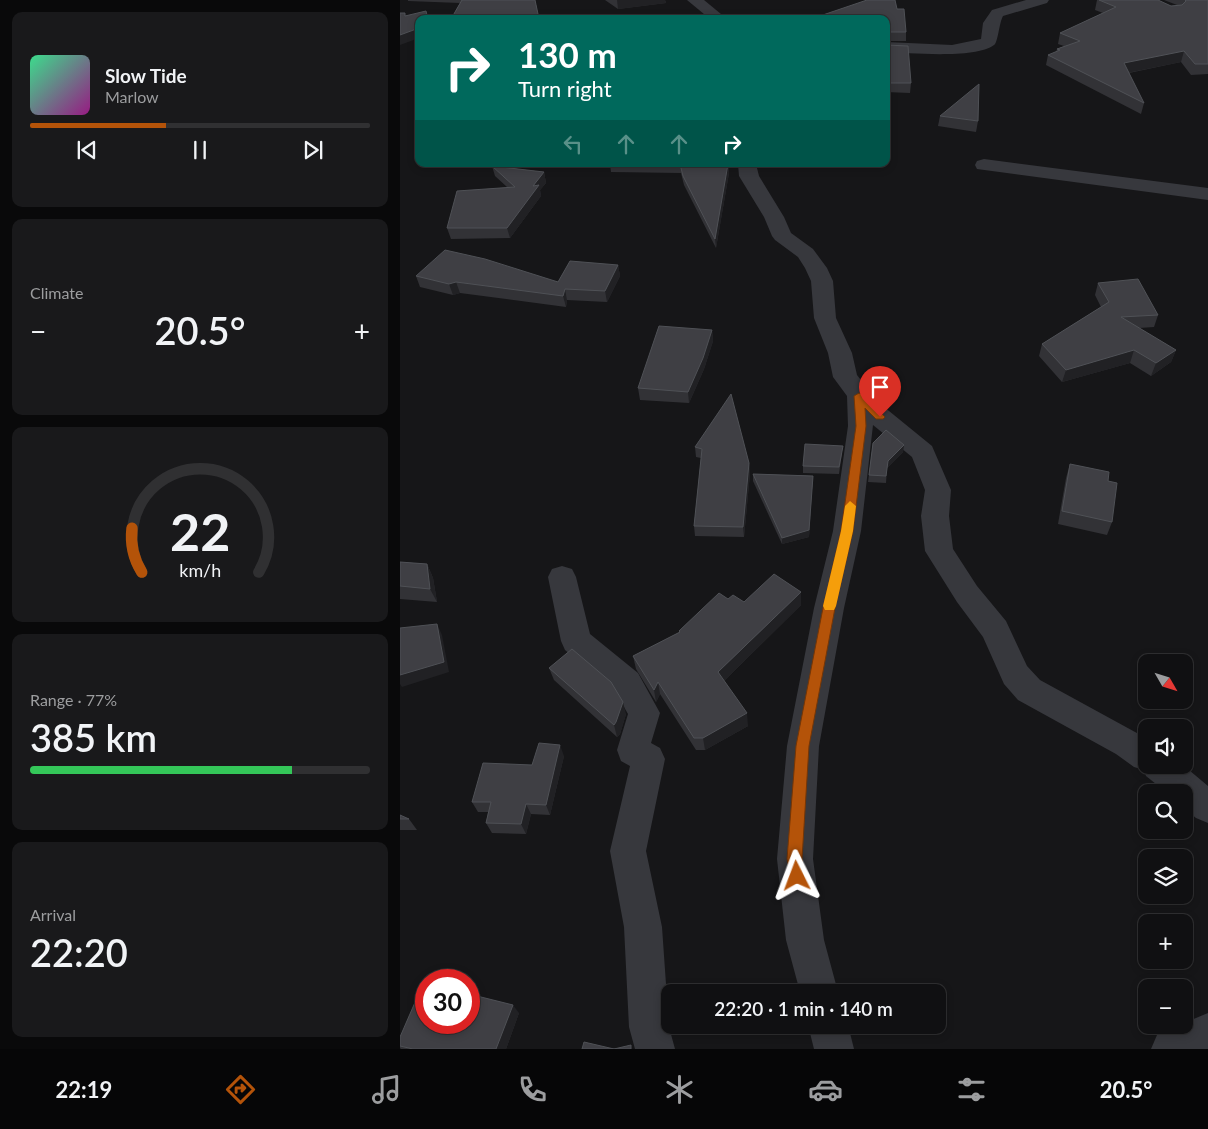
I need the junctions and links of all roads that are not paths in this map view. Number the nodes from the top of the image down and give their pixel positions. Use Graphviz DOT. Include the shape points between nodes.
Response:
graph roads {
  1 [pos="694,0"];
  2 [pos="1042,0"];
  3 [pos="715,15"];
  4 [pos="890,47"];
  5 [pos="984,165"];
  6 [pos="747,167"];
  7 [pos="1208,194"];
  8 [pos="859,396"];
  9 [pos="562,577"];
  10 [pos="1138,751"];
  11 [pos="1169,774"];
  12 [pos="1208,807"];
  13 [pos="817,984"];
  14 [pos="1208,1033"];
  15 [pos="830,1034"];
  16 [pos="655,1049"];
  17 [pos="834,1049"];
  18 [pos="1171,1049"];
  1 -- 3 [label="street"];
  2 -- 4 [label="street" via="997,14 991,23 989,42 980,46 943,49"];
  5 -- 7 [label="street"];
  6 -- 8 [label="street" via="782,236 806,253 816,268 822,281 825,318 840,353 845,377"];
  8 -- 10 [label="street" via="923,452 938,490 935,516 939,550 995,630 1015,675 1029,690"];
  8 -- 13 [label="street" via="861,426 847,531 803,746 795,859 805,940"];
  9 -- 16 [label="street" via="576,641 627,683 644,713 633,750 648,759 628,851 644,927 649,1027"];
  11 -- 12 [label="street"];
  14 -- 18 [label="street"];
  15 -- 17 [label="street"];
}
